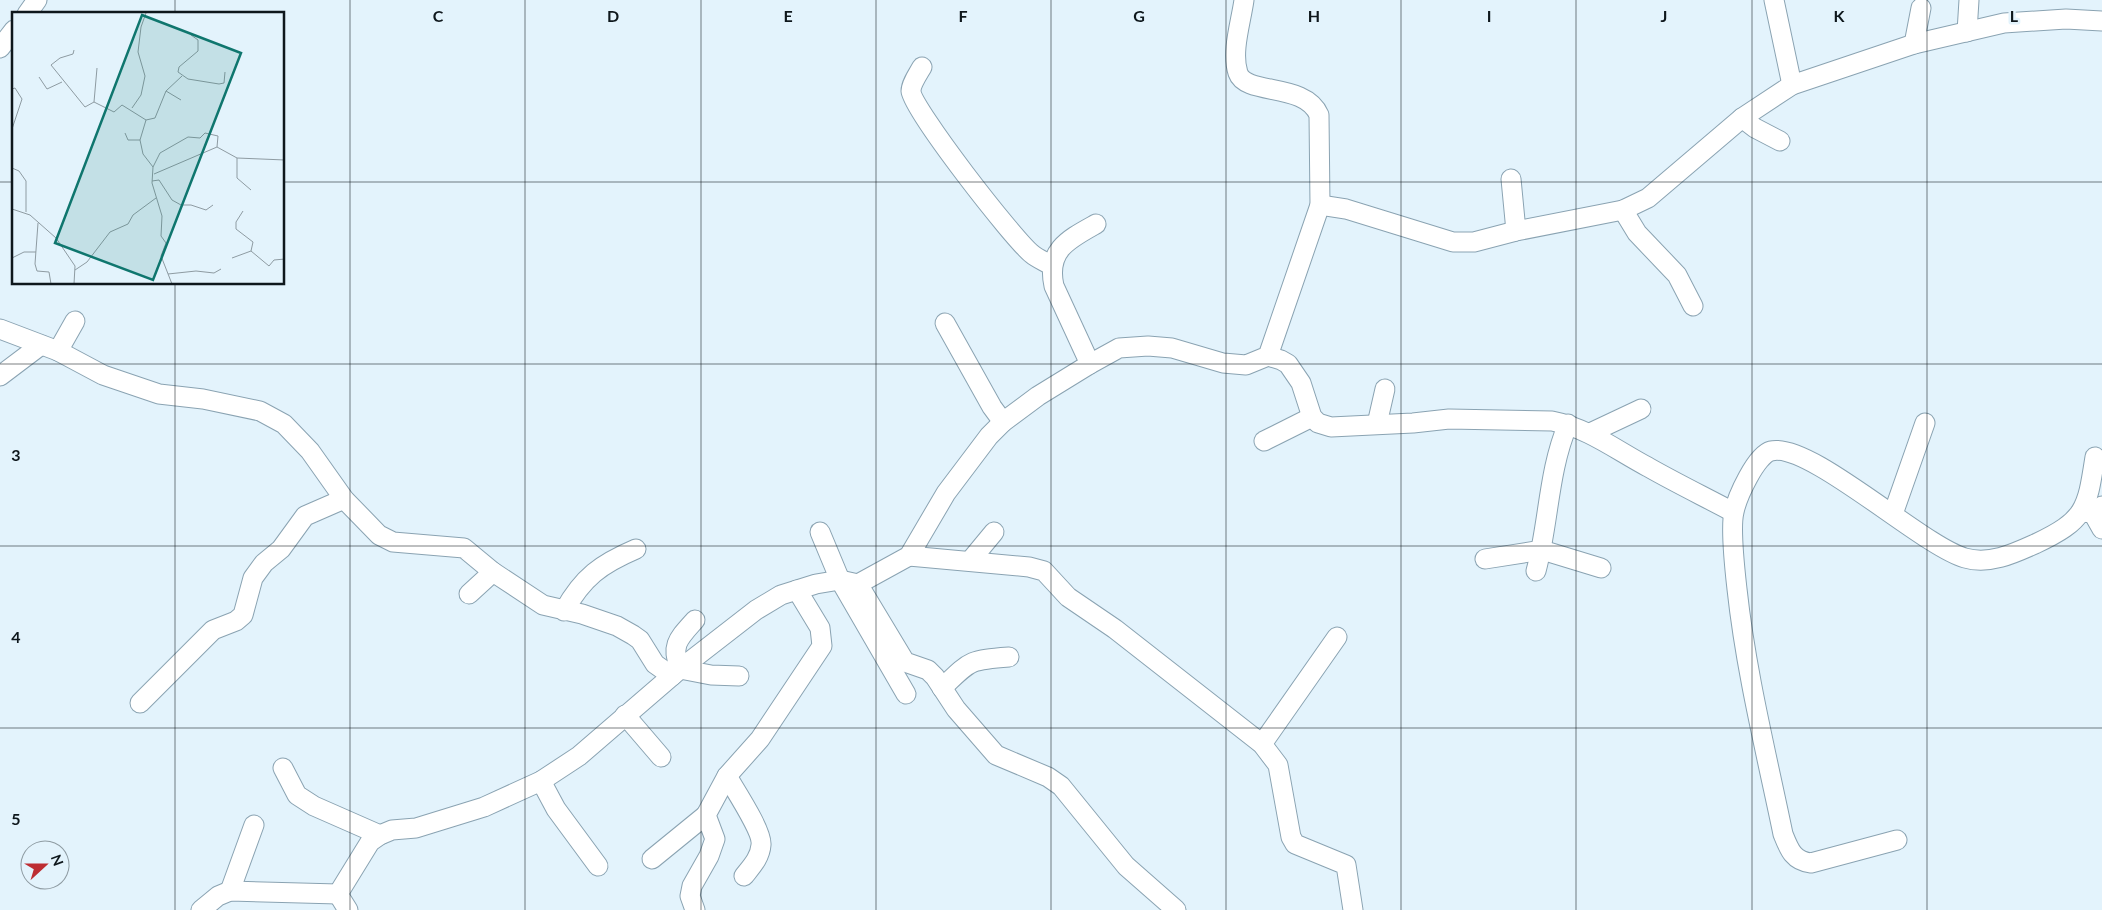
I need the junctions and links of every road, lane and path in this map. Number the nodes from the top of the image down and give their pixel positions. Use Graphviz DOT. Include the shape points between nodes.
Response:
graph roads {
  1 [pos="38,0"];
  2 [pos="1244,0"];
  3 [pos="1774,0"];
  4 [pos="1969,0"];
  5 [pos="1921,8"];
  6 [pos="29,12"];
  7 [pos="2102,21"];
  8 [pos="1967,32"];
  9 [pos="12,33"];
  10 [pos="1914,44"];
  11 [pos="0,48"];
  12 [pos="922,67"];
  13 [pos="1792,85"];
  14 [pos="1742,118"];
  15 [pos="1780,141"];
  16 [pos="1512,179"];
  17 [pos="1320,206"];
  18 [pos="1623,210"];
  19 [pos="1096,224"];
  20 [pos="1516,231"];
  21 [pos="1052,266"];
  22 [pos="1693,306"];
  23 [pos="75,321"];
  24 [pos="945,323"];
  25 [pos="0,329"];
  26 [pos="49,348"];
  27 [pos="1268,356"];
  28 [pos="1090,364"];
  29 [pos="0,376"];
  30 [pos="1385,389"];
  31 [pos="1641,409"];
  32 [pos="1312,417"];
  33 [pos="1002,422"];
  34 [pos="1925,423"];
  35 [pos="1378,424"];
  36 [pos="1568,424"];
  37 [pos="1590,433"];
  38 [pos="1264,441"];
  39 [pos="2095,457"];
  40 [pos="344,499"];
  41 [pos="1734,512"];
  42 [pos="1893,514"];
  43 [pos="2094,515"];
  44 [pos="820,532"];
  45 [pos="994,532"];
  46 [pos="636,548"];
  47 [pos="1542,550"];
  48 [pos="909,556"];
  49 [pos="1485,559"];
  50 [pos="970,561"];
  51 [pos="1600,568"];
  52 [pos="492,572"];
  53 [pos="1536,572"];
  54 [pos="849,582"];
  55 [pos="798,590"];
  56 [pos="469,594"];
  57 [pos="564,611"];
  58 [pos="695,620"];
  59 [pos="1337,636"];
  60 [pos="1009,657"];
  61 [pos="676,673"];
  62 [pos="739,676"];
  63 [pos="942,688"];
  64 [pos="906,694"];
  65 [pos="140,703"];
  66 [pos="626,716"];
  67 [pos="1262,744"];
  68 [pos="661,757"];
  69 [pos="283,768"];
  70 [pos="727,776"];
  71 [pos="541,781"];
  72 [pos="706,815"];
  73 [pos="254,825"];
  74 [pos="380,835"];
  75 [pos="1897,840"];
  76 [pos="652,859"];
  77 [pos="598,866"];
  78 [pos="744,876"];
  79 [pos="230,891"];
  80 [pos="338,894"];
  81 [pos="200,910"];
  82 [pos="348,910"];
  83 [pos="696,910"];
  84 [pos="1176,910"];
  85 [pos="1353,910"];
  1 -- 6 [label="street"];
  2 -- 17 [label="street" via="1236,56 1242,80 1309,100 1320,115"];
  3 -- 13 [label="street"];
  4 -- 8 [label="street"];
  5 -- 10 [label="street"];
  7 -- 8 [label="street" via="2032,20"];
  8 -- 10 [label="street"];
  9 -- 11 [label="street"];
  10 -- 13 [label="street"];
  12 -- 21 [label="street" via="911,90 913,100 930,127 1032,254"];
  13 -- 14 [label="street"];
  14 -- 15 [label="street"];
  14 -- 18 [label="street" via="1648,198"];
  16 -- 20 [label="street"];
  17 -- 20 [label="street" via="1346,209 1454,242 1474,242"];
  17 -- 27 [label="street"];
  18 -- 20 [label="street"];
  18 -- 22 [label="street" via="1638,233 1677,275"];
  19 -- 21 [label="street" via="1061,247"];
  21 -- 28 [label="street" via="1050,272 1054,286"];
  23 -- 26 [label="street"];
  24 -- 33 [label="street"];
  25 -- 26 [label="street"];
  26 -- 29 [label="street"];
  26 -- 40 [label="street" via="103,375 159,394 260,411 284,424 310,451"];
  27 -- 28 [label="street" via="1246,365 1223,363 1172,348 1148,346 1119,348"];
  27 -- 32 [label="street" via="1288,364 1301,383"];
  28 -- 33 [label="street"];
  30 -- 35 [label="street"];
  31 -- 37 [label="street"];
  32 -- 35 [label="street" via="1331,427"];
  32 -- 38 [label="street"];
  33 -- 48 [label="street" via="961,472"];
  34 -- 42 [label="street"];
  35 -- 36 [label="street" via="1449,419 1552,420"];
  36 -- 37 [label="street"];
  36 -- 47 [label="street" via="1554,470"];
  37 -- 41 [label="street"];
  39 -- 43 [label="street" via="2089,498"];
  40 -- 52 [label="street" via="380,535 393,542 464,548"];
  40 -- 65 [label="street" via="304,516 281,549 252,578 243,615 213,630"];
  41 -- 42 [label="street" via="1761,456 1780,450 1819,467"];
  41 -- 75 [label="street" via="1734,569 1742,640 1789,850 1801,862 1811,864"];
  42 -- 43 [label="street" via="1954,554 1984,560 2012,554"];
  44 -- 54 [label="street"];
  45 -- 50 [label="street"];
  46 -- 57 [label="street" via="594,572 574,593"];
  47 -- 49 [label="street"];
  47 -- 51 [label="street"];
  47 -- 53 [label="street"];
  48 -- 50 [label="street"];
  48 -- 54 [label="street"];
  50 -- 67 [label="street" via="1044,571 1068,597"];
  52 -- 56 [label="street"];
  52 -- 57 [label="street" via="528,598"];
  54 -- 55 [label="street"];
  54 -- 63 [label="street" via="905,662 928,670"];
  54 -- 64 [label="street"];
  55 -- 61 [label="street" via="780,595 756,610"];
  55 -- 70 [label="street" via="820,628 822,646 760,739"];
  57 -- 61 [label="street" via="618,626 634,634 655,664"];
  58 -- 61 [label="street" via="678,639 674,655"];
  59 -- 67 [label="street"];
  60 -- 63 [label="street" via="976,660"];
  61 -- 62 [label="street"];
  61 -- 66 [label="street"];
  63 -- 84 [label="street" via="996,755 1048,777 1061,786 1126,866"];
  66 -- 68 [label="street"];
  66 -- 71 [label="street" via="579,756"];
  67 -- 85 [label="street" via="1278,765 1294,844 1346,865"];
  69 -- 74 [label="street" via="297,795 314,806"];
  70 -- 72 [label="street"];
  70 -- 78 [label="street" via="755,825 761,845 756,860"];
  71 -- 74 [label="street" via="484,806 416,828 392,830"];
  71 -- 77 [label="street" via="556,809"];
  72 -- 76 [label="street"];
  72 -- 83 [label="street" via="715,839 691,891"];
  73 -- 79 [label="street"];
  74 -- 80 [label="street" via="370,842"];
  79 -- 80 [label="street"];
  79 -- 81 [label="street"];
  80 -- 82 [label="street"];
}
